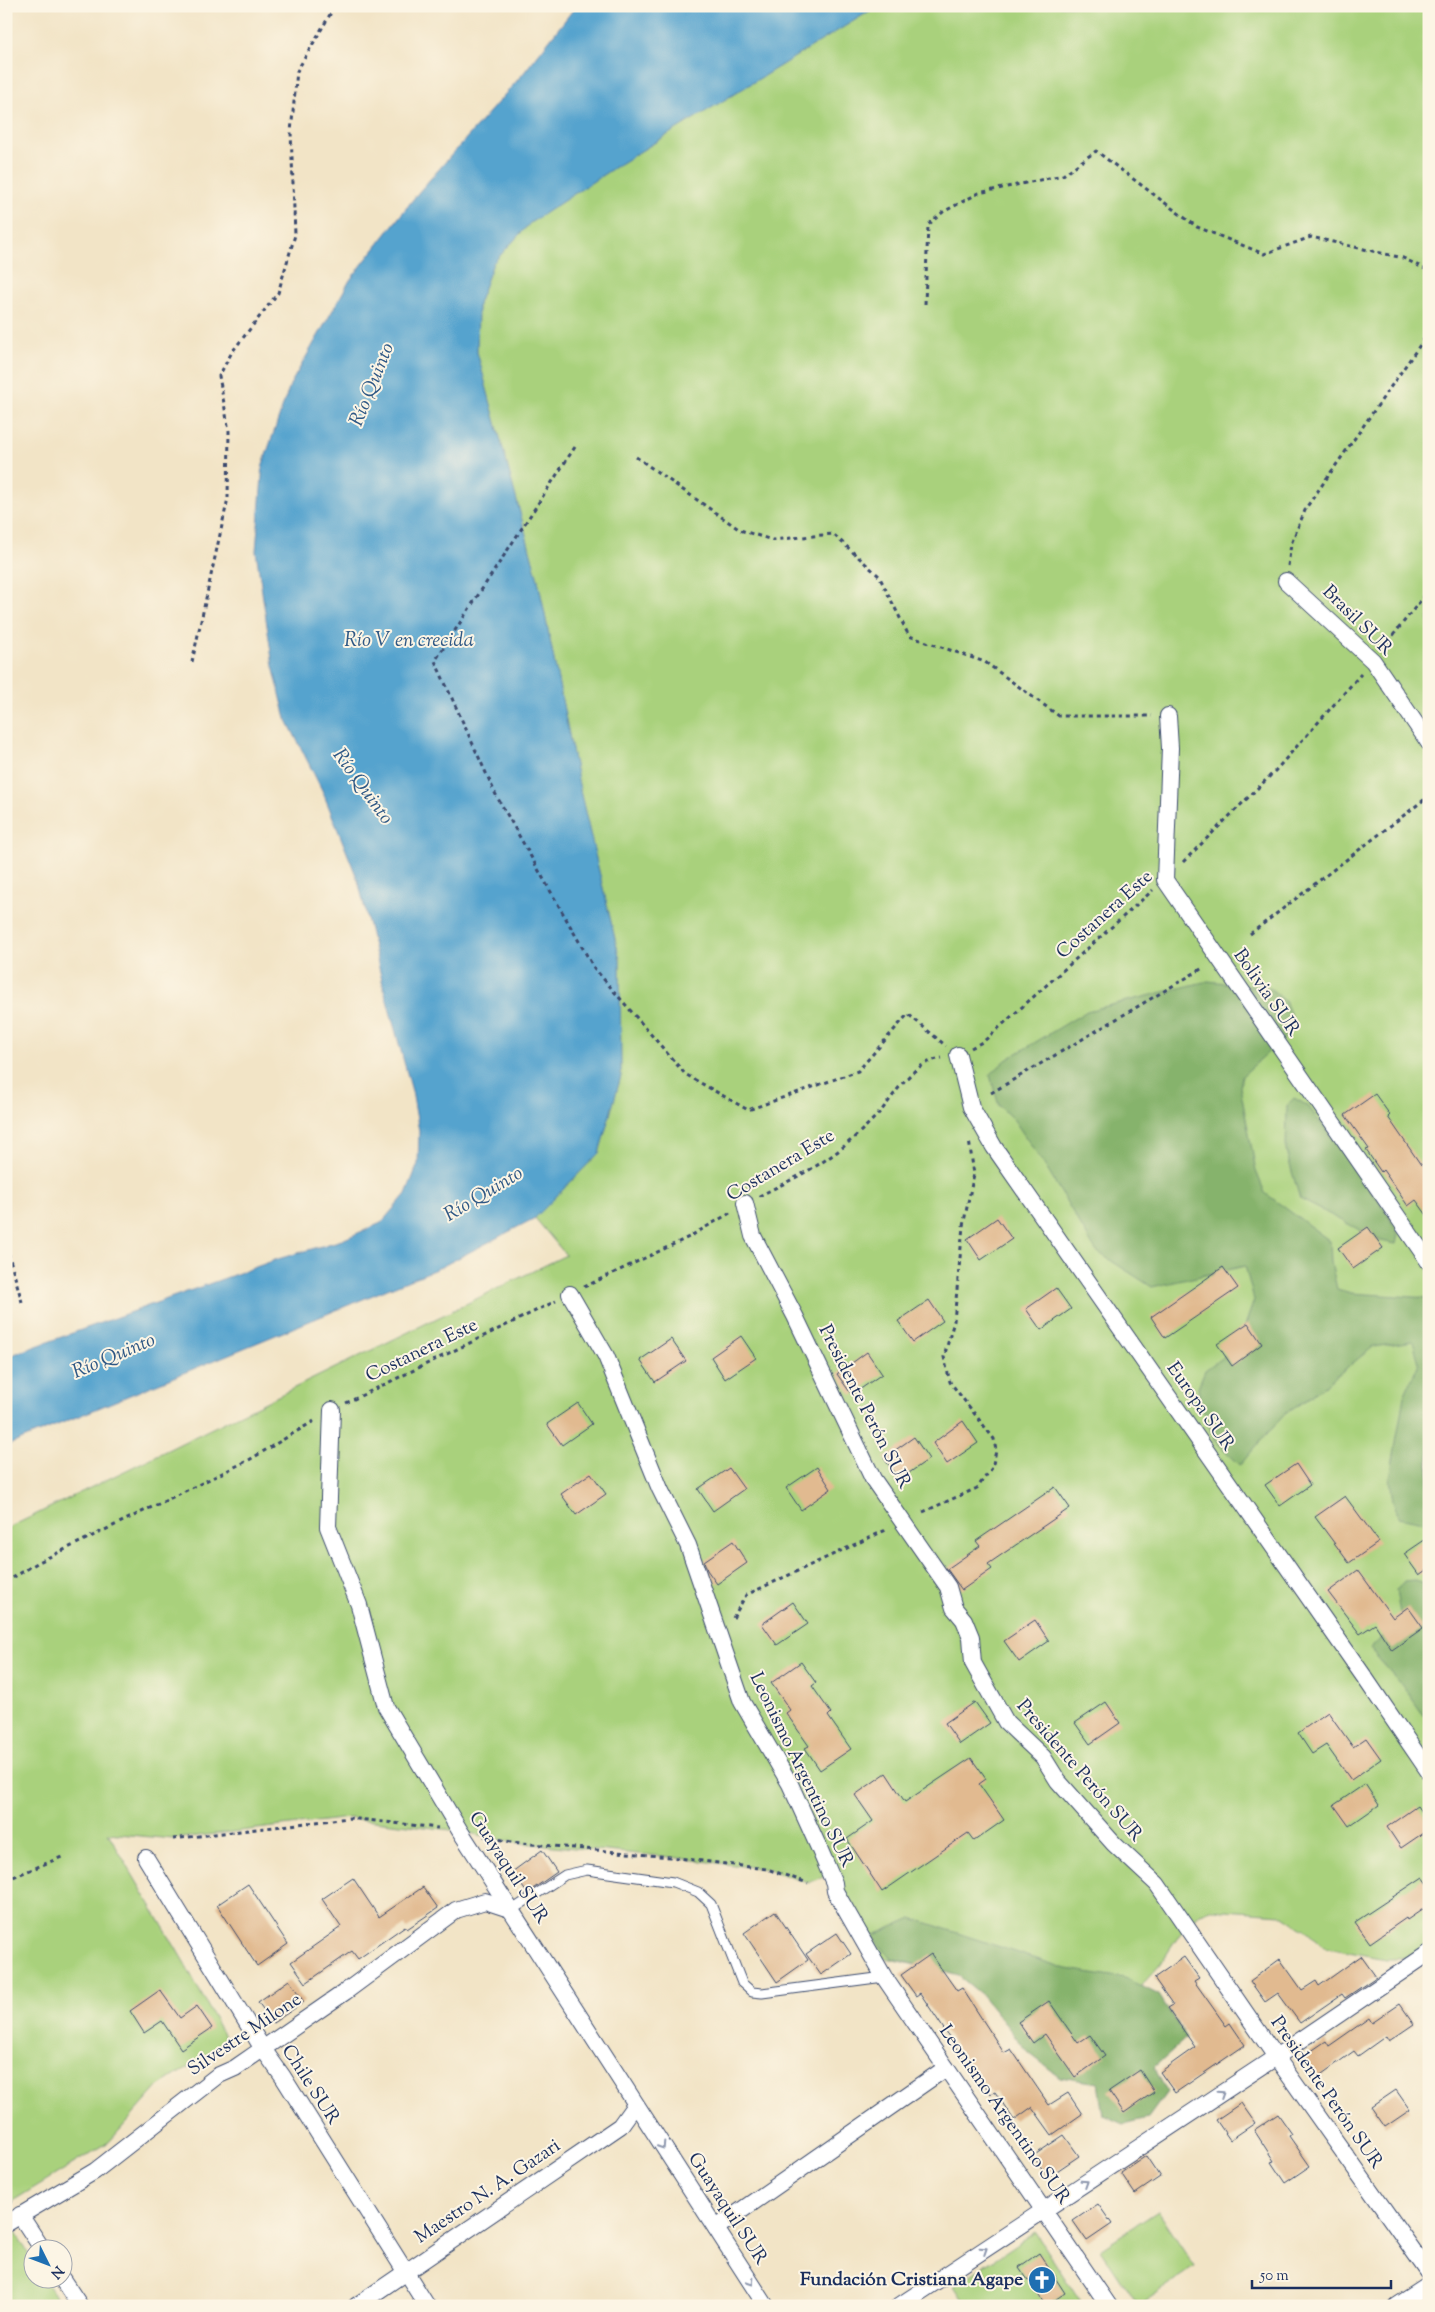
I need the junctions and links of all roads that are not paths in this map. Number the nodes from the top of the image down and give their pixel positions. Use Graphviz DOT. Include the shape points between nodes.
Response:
graph roads {
  1 [pos="1286,581"];
  2 [pos="1168,716"];
  3 [pos="1429,743"];
  4 [pos="958,1055"];
  5 [pos="745,1203"];
  6 [pos="1429,1262"];
  7 [pos="570,1294"];
  8 [pos="332,1410"];
  9 [pos="1429,1772"];
  10 [pos="146,1858"];
  11 [pos="512,1910"];
  12 [pos="1429,1953"];
  13 [pos="884,1977"];
  14 [pos="263,2049"];
  15 [pos="1276,2057"];
  16 [pos="946,2068"];
  17 [pos="635,2105"];
  18 [pos="1044,2210"];
  19 [pos="20,2215"];
  20 [pos="6,2224"];
  21 [pos="716,2228"];
  22 [pos="36,2240"];
  23 [pos="405,2273"];
  24 [pos="1429,2273"];
  25 [pos="1429,2285"];
  26 [pos="69,2290"];
  27 [pos="80,2306"];
  28 [pos="356,2306"];
  29 [pos="426,2306"];
  30 [pos="766,2306"];
  31 [pos="899,2306"];
  32 [pos="1109,2306"];
  33 [pos="1397,2306"];
  1 -- 3 [label="street, Brasil SUR" via="1373,661"];
  2 -- 6 [label="street, Bolivia SUR" via="1170,748 1165,880"];
  4 -- 9 [label="street, Europa SUR" via="972,1107 994,1147"];
  5 -- 15 [label="street, Presidente Perón SUR" via="753,1236 874,1479 948,1586 954,1608 964,1620 971,1637 973,1664 1006,1722 1043,1757 1058,1781 1114,1844 1157,1884"];
  7 -- 13 [label="street, Leonismo Argentino SUR" via="606,1356 660,1488 688,1545 742,1702 790,1784 835,1891"];
  8 -- 11 [label="street, Guayaquil SUR" via="328,1527 359,1605 386,1707 460,1831"];
  10 -- 14 [label="street, Chile SUR"];
  11 -- 13 [label="lane" via="566,1875 587,1870 673,1882 698,1892 711,1904 742,1984 752,1992 795,1990"];
  11 -- 14 [label="street, Silvestre Milone" via="484,1901 456,1910"];
  11 -- 17 [label="street, Guayaquil SUR"];
  12 -- 15 [label="street"];
  13 -- 16 [label="street, Leonismo Argentino SUR"];
  14 -- 19 [label="street, Silvestre Milone" via="217,2076 95,2171"];
  14 -- 23 [label="street, Chile SUR"];
  18 -- 15 [label="street, one-way"];
  15 -- 24 [label="street, Presidente Perón SUR"];
  16 -- 18 [label="street, Leonismo Argentino SUR"];
  16 -- 21 [label="street"];
  17 -- 21 [label="street, Guayaquil SUR, one-way"];
  17 -- 23 [label="street, Maestro N. A. Gazari" via="620,2126"];
  31 -- 18 [label="street, one-way"];
  18 -- 32 [label="street, Leonismo Argentino SUR"];
  19 -- 20 [label="street, Silvestre Milone"];
  19 -- 22 [label="street"];
  21 -- 30 [label="street, Guayaquil SUR, one-way"];
  23 -- 28 [label="street, Maestro N. A. Gazari"];
  23 -- 29 [label="street, Chile SUR"];
  25 -- 33 [label="street"];
  26 -- 27 [label="street"];
}
